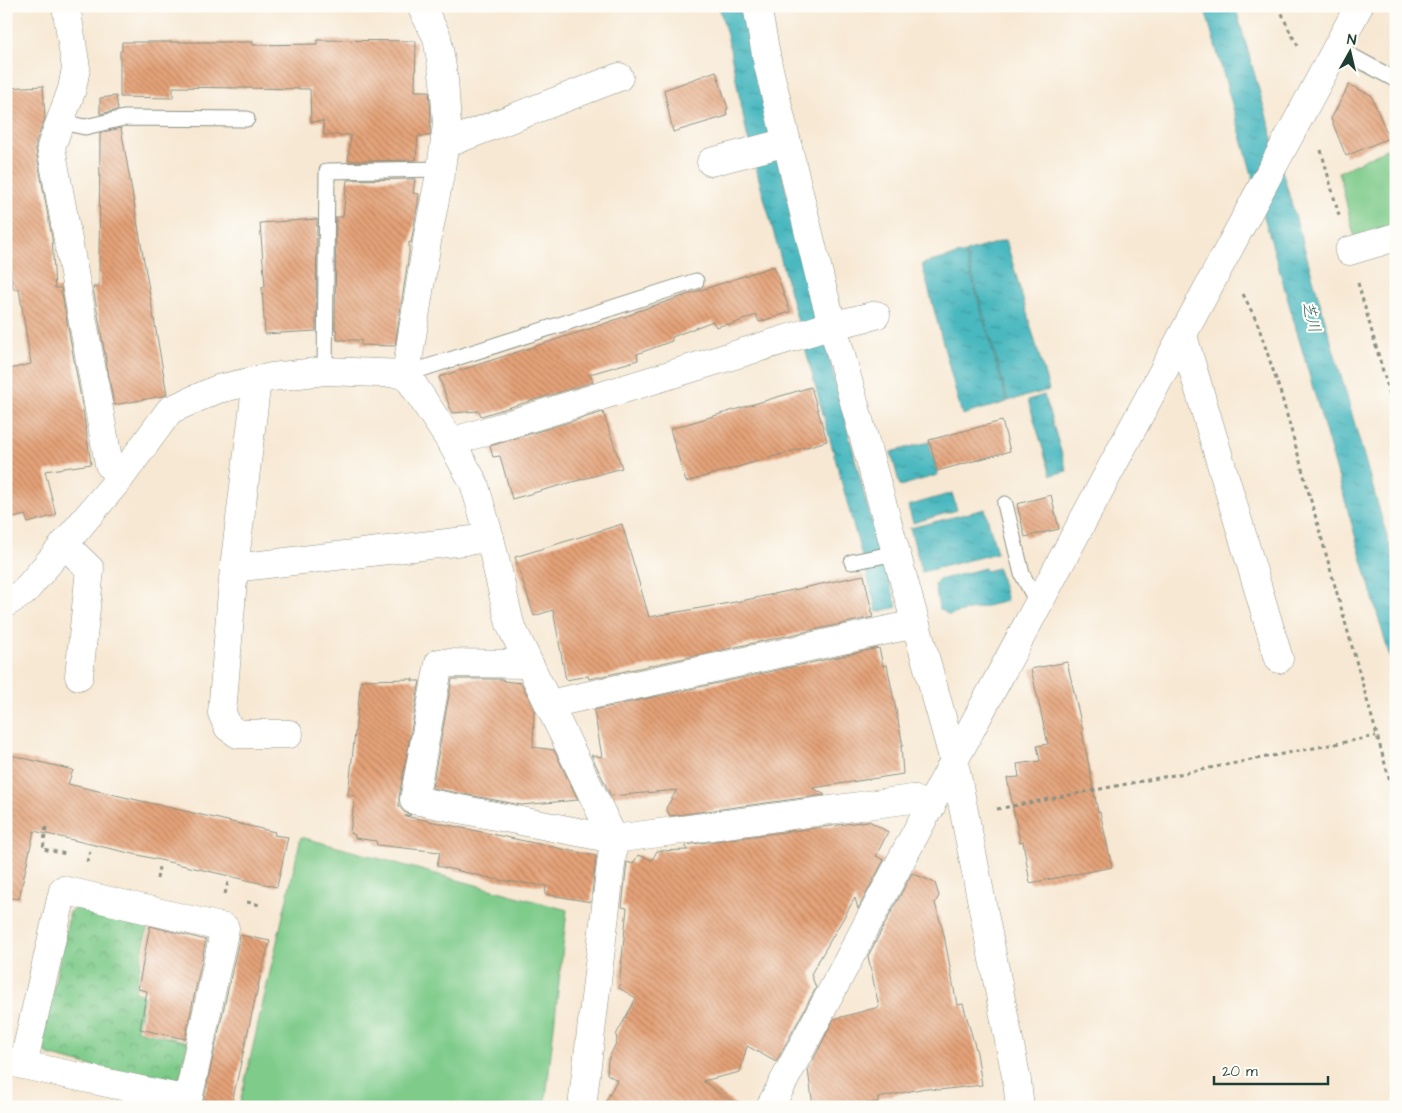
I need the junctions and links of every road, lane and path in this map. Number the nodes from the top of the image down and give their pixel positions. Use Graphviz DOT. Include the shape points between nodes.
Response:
graph roads {
  1 [pos="66,6"];
  2 [pos="421,6"];
  3 [pos="757,6"];
  4 [pos="1359,6"];
  5 [pos="1336,48"];
  6 [pos="619,77"];
  7 [pos="1396,80"];
  8 [pos="248,120"];
  9 [pos="61,122"];
  10 [pos="785,143"];
  11 [pos="443,156"];
  12 [pos="722,160"];
  13 [pos="1396,237"];
  14 [pos="1230,247"];
  15 [pos="1349,252"];
  16 [pos="696,281"];
  17 [pos="876,315"];
  18 [pos="832,325"];
  19 [pos="1183,336"];
  20 [pos="325,371"];
  21 [pos="406,374"];
  22 [pos="258,380"];
  23 [pos="451,442"];
  24 [pos="120,478"];
  25 [pos="1005,504"];
  26 [pos="490,538"];
  27 [pos="64,544"];
  28 [pos="896,553"];
  29 [pos="852,562"];
  30 [pos="234,568"];
  31 [pos="6,603"];
  32 [pos="1038,604"];
  33 [pos="916,624"];
  34 [pos="1279,659"];
  35 [pos="529,664"];
  36 [pos="79,676"];
  37 [pos="548,704"];
  38 [pos="289,734"];
  39 [pos="1376,736"];
  40 [pos="954,761"];
  41 [pos="1396,803"];
  42 [pos="930,807"];
  43 [pos="965,815"];
  44 [pos="46,827"];
  45 [pos="614,839"];
  46 [pos="70,856"];
  47 [pos="79,858"];
  48 [pos="88,860"];
  49 [pos="15,1063"];
  50 [pos="582,1107"];
  51 [pos="770,1107"];
  52 [pos="1020,1107"];
  1 -- 9 [label="street" via="76,68"];
  2 -- 11 [label="street" via="437,37 444,80 447,125"];
  3 -- 10 [label="street"];
  4 -- 5 [label="street"];
  5 -- 7 [label="lane"];
  5 -- 14 [label="street"];
  6 -- 11 [label="street"];
  8 -- 9 [label="lane" via="124,118 85,127"];
  9 -- 24 [label="street" via="51,147 109,464"];
  10 -- 12 [label="street"];
  10 -- 18 [label="street"];
  11 -- 20 [label="lane" via="327,171"];
  11 -- 21 [label="street"];
  13 -- 15 [label="street"];
  14 -- 19 [label="street"];
  14 -- 39 [label="path" via="1281,394"];
  16 -- 21 [label="lane"];
  17 -- 18 [label="street"];
  18 -- 23 [label="street"];
  18 -- 28 [label="street"];
  19 -- 32 [label="street"];
  19 -- 34 [label="street"];
  20 -- 21 [label="street"];
  20 -- 22 [label="street"];
  21 -- 23 [label="street"];
  22 -- 24 [label="street" via="218,389 170,410"];
  22 -- 30 [label="street"];
  23 -- 26 [label="street" via="474,482"];
  24 -- 27 [label="street"];
  25 -- 32 [label="lane" via="1022,574"];
  26 -- 30 [label="street"];
  26 -- 35 [label="street" via="510,624"];
  27 -- 31 [label="street" via="24,592"];
  27 -- 36 [label="street" via="90,568"];
  28 -- 29 [label="lane"];
  28 -- 33 [label="street"];
  30 -- 38 [label="street" via="222,713 228,726 238,734"];
  32 -- 40 [label="street"];
  33 -- 37 [label="street"];
  33 -- 40 [label="street"];
  35 -- 37 [label="street"];
  35 -- 45 [label="street" via="440,663 414,800"];
  37 -- 45 [label="street"];
  39 -- 41 [label="path"];
  39 -- 43 [label="path"];
  40 -- 42 [label="street"];
  40 -- 43 [label="street"];
  42 -- 45 [label="street" via="912,799"];
  42 -- 51 [label="street"];
  43 -- 52 [label="street"];
  44 -- 46 [label="path" via="43,849"];
  45 -- 50 [label="street"];
  47 -- 48 [label="path"];
  49 -- 49 [label="street" via="188,1100 225,928 63,890"];
}
